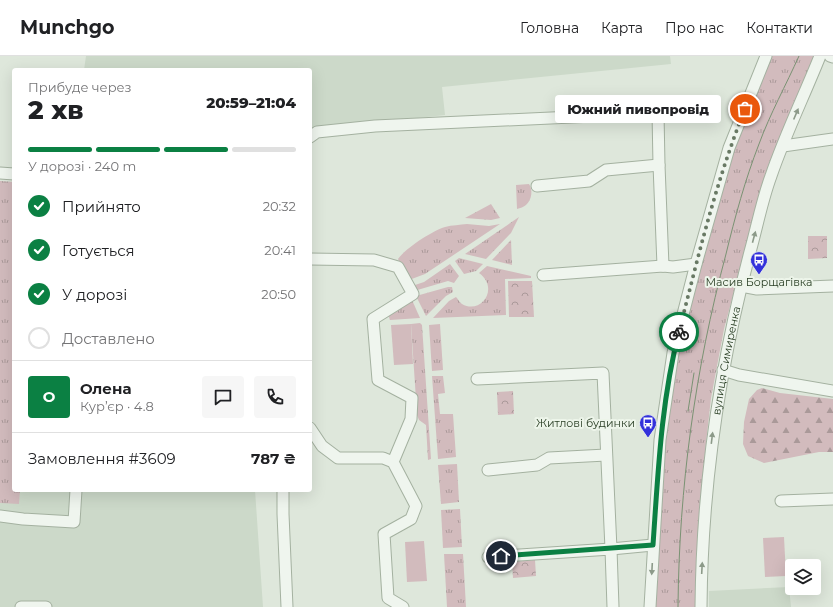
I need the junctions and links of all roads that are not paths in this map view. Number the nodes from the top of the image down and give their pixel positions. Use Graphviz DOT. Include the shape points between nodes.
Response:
graph roads {
  1 [pos="766,56"];
  2 [pos="820,56"];
  3 [pos="830,56"];
  4 [pos="833,57"];
  5 [pos="312,136"];
  6 [pos="833,139"];
  7 [pos="783,146"];
  8 [pos="658,165"];
  9 [pos="0,173"];
  10 [pos="12,174"];
  11 [pos="537,186"];
  12 [pos="312,259"];
  13 [pos="696,264"];
  14 [pos="663,266"];
  15 [pos="544,275"];
  16 [pos="741,286"];
  17 [pos="833,286"];
  18 [pos="723,370"];
  19 [pos="477,379"];
  20 [pos="833,391"];
  21 [pos="312,431"];
  22 [pos="606,455"];
  23 [pos="393,462"];
  24 [pos="488,470"];
  25 [pos="76,492"];
  26 [pos="284,492"];
  27 [pos="833,499"];
  28 [pos="781,500"];
  29 [pos="0,516"];
  30 [pos="653,545"];
  31 [pos="611,549"];
  32 [pos="488,557"];
  33 [pos="21,607"];
  34 [pos="46,607"];
  35 [pos="287,607"];
  36 [pos="403,607"];
  37 [pos="613,607"];
  38 [pos="650,607"];
  39 [pos="701,607"];
  1 -- 13 [label="street" via="729,148"];
  7 -- 2 [label="street, вулиця Симиренка, one-way"];
  3 -- 4 [label="street"];
  5 -- 8 [label="street" via="317,132 375,126 658,113"];
  6 -- 7 [label="street"];
  16 -- 7 [label="street, вулиця Симиренка, one-way" via="770,177"];
  8 -- 11 [label="street" via="606,170 589,181"];
  8 -- 14 [label="street"];
  9 -- 10 [label="street"];
  12 -- 23 [label="street" via="374,260 398,267 412,294 373,319 378,380 412,398 411,419"];
  13 -- 14 [label="street"];
  13 -- 30 [label="street" via="668,386 660,440"];
  14 -- 15 [label="street"];
  16 -- 17 [label="street" via="757,289"];
  16 -- 18 [label="street, вулиця Симиренка"];
  18 -- 20 [label="street"];
  39 -- 18 [label="street, вулиця Симиренка, one-way" via="710,453"];
  19 -- 22 [label="street" via="603,373"];
  21 -- 23 [label="street" via="322,446 338,458 383,458"];
  22 -- 24 [label="street" via="549,458 537,465"];
  22 -- 31 [label="street"];
  23 -- 36 [label="street" via="416,506 411,519 384,534 388,598"];
  25 -- 29 [label="street" via="74,522"];
  26 -- 35 [label="street"];
  27 -- 28 [label="street"];
  30 -- 31 [label="street"];
  30 -- 38 [label="street, one-way"];
  31 -- 32 [label="street"];
  31 -- 37 [label="street"];
  33 -- 34 [label="street"];
}
